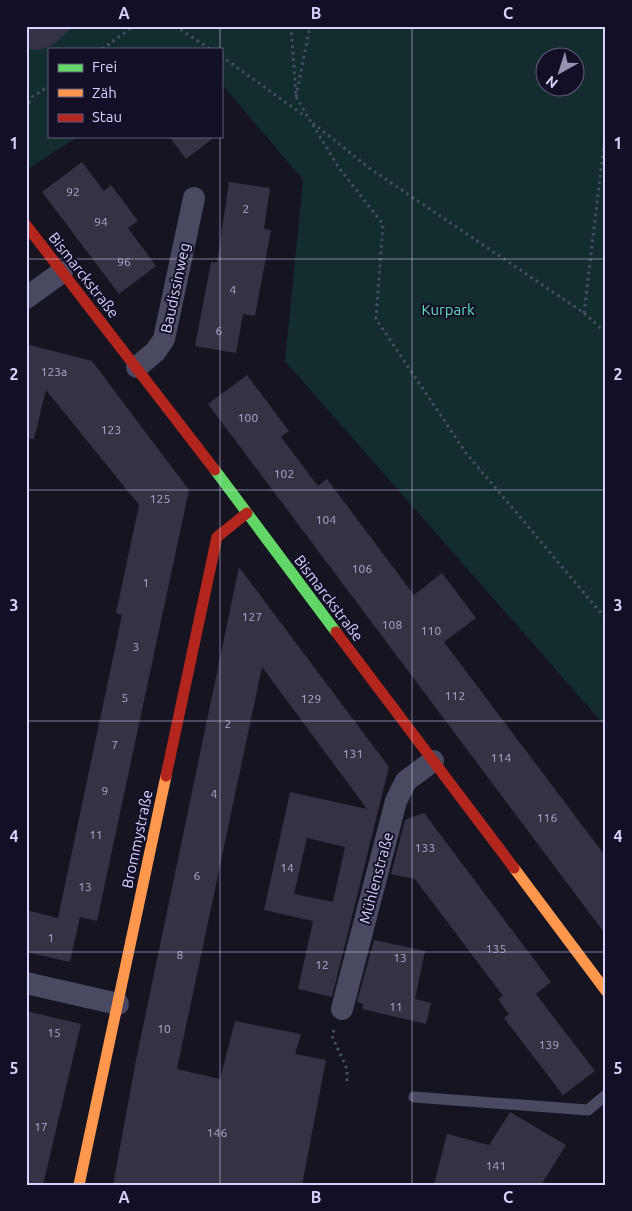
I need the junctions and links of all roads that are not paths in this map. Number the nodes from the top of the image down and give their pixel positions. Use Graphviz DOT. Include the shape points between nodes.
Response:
graph roads {
  1 [pos="194,198"];
  2 [pos="30,237"];
  3 [pos="62,272"];
  4 [pos="26,298"];
  5 [pos="137,367"];
  6 [pos="246,513"];
  7 [pos="433,761"];
  8 [pos="26,982"];
  9 [pos="606,991"];
  10 [pos="118,1004"];
  11 [pos="342,1009"];
  12 [pos="606,1095"];
  13 [pos="414,1097"];
  14 [pos="79,1185"];
  1 -- 5 [label="street, Baudissinweg" via="164,339 155,352"];
  2 -- 3 [label="main road, Bismarckstraße"];
  3 -- 4 [label="street"];
  3 -- 5 [label="main road, Bismarckstraße"];
  5 -- 6 [label="main road, Bismarckstraße"];
  6 -- 7 [label="main road, Bismarckstraße"];
  6 -- 10 [label="main road, Brommystraße" via="216,537"];
  7 -- 9 [label="main road, Bismarckstraße"];
  7 -- 11 [label="street, Mühlenstraße" via="406,781 396,800"];
  8 -- 10 [label="street"];
  10 -- 14 [label="main road, Brommystraße"];
  12 -- 13 [label="lane" via="588,1110"];
}
